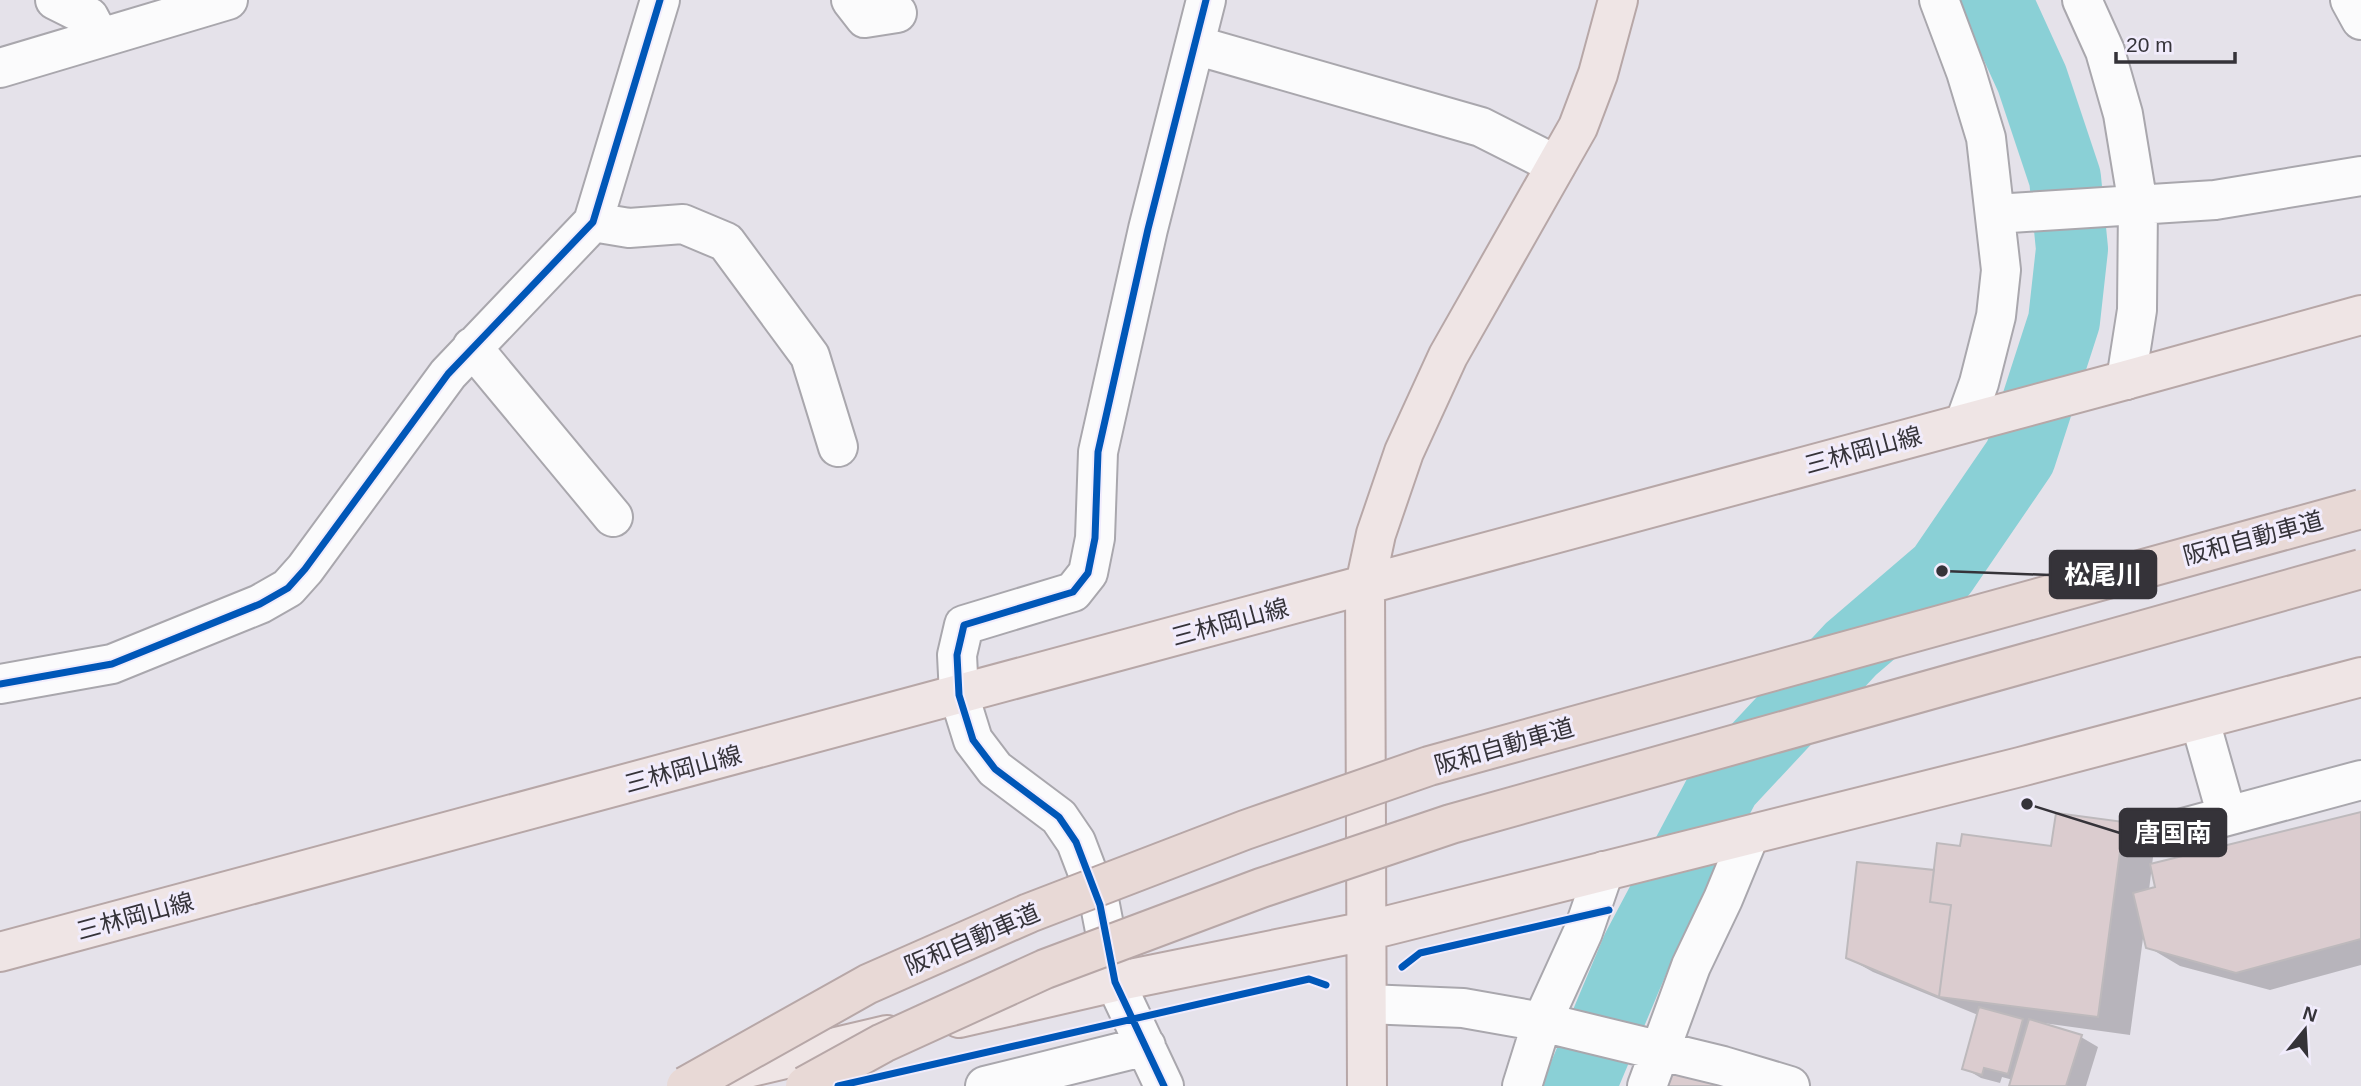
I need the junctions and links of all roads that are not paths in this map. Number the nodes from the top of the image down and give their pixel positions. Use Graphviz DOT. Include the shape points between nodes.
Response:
graph roads {
  1 [pos="55,0"];
  2 [pos="228,0"];
  3 [pos="660,0"];
  4 [pos="851,0"];
  5 [pos="1206,0"];
  6 [pos="1618,0"];
  7 [pos="1939,0"];
  8 [pos="2082,0"];
  9 [pos="2350,0"];
  10 [pos="897,13"];
  11 [pos="2361,20"];
  12 [pos="100,38"];
  13 [pos="1195,45"];
  14 [pos="0,68"];
  15 [pos="1556,165"];
  16 [pos="2361,176"];
  17 [pos="2138,205"];
  18 [pos="1995,214"];
  19 [pos="593,222"];
  20 [pos="2361,314"];
  21 [pos="472,347"];
  22 [pos="2126,380"];
  23 [pos="1965,422"];
  24 [pos="838,447"];
  25 [pos="2361,509"];
  26 [pos="613,517"];
  27 [pos="2361,569"];
  28 [pos="1365,585"];
  29 [pos="2361,677"];
  30 [pos="0,684"];
  31 [pos="959,695"];
  32 [pos="2200,721"];
  33 [pos="2361,780"];
  34 [pos="2227,816"];
  35 [pos="2157,835"];
  36 [pos="1740,838"];
  37 [pos="1615,869"];
  38 [pos="1366,931"];
  39 [pos="0,952"];
  40 [pos="1115,982"];
  41 [pos="1367,1004"];
  42 [pos="1551,1025"];
  43 [pos="1146,1046"];
  44 [pos="1650,1061"];
  45 [pos="1032,1080"];
  46 [pos="668,1086"];
  47 [pos="686,1086"];
  48 [pos="805,1086"];
  49 [pos="985,1086"];
  50 [pos="1164,1086"];
  51 [pos="1367,1086"];
  52 [pos="1522,1086"];
  53 [pos="1790,1086"];
  1 -- 12 [label="street" via="89,17"];
  2 -- 12 [label="street"];
  3 -- 19 [label="street"];
  4 -- 10 [label="street" via="865,18"];
  5 -- 13 [label="street"];
  6 -- 15 [label="main road" via="1598,74 1578,127"];
  7 -- 18 [label="street" via="1986,138"];
  8 -- 17 [label="street" via="2105,51 2123,114"];
  9 -- 11 [label="street"];
  12 -- 14 [label="street"];
  13 -- 15 [label="street" via="1481,127"];
  13 -- 31 [label="street" via="1098,452 1095,538 1088,573 1073,592 964,625 957,655"];
  15 -- 28 [label="main road" via="1448,356 1404,452 1376,534"];
  16 -- 17 [label="street" via="2215,200"];
  17 -- 18 [label="street"];
  17 -- 22 [label="street" via="2137,310"];
  18 -- 23 [label="street" via="2001,270 1996,316"];
  19 -- 21 [label="street"];
  19 -- 24 [label="street" via="629,228 683,224 726,242 810,356"];
  20 -- 22 [label="main road, 三林岡山線"];
  21 -- 26 [label="street"];
  21 -- 30 [label="street" via="288,588 260,604 111,664"];
  22 -- 23 [label="main road, 三林岡山線"];
  23 -- 28 [label="main road, 三林岡山線"];
  25 -- 47 [label="highway, 阪和自動車道, bridge" via="1429,766 1029,913 868,984"];
  27 -- 48 [label="highway, bridge" via="1451,824 1261,888 1045,970 883,1043"];
  28 -- 31 [label="main road, 三林岡山線"];
  28 -- 38 [label="main road"];
  29 -- 32 [label="main road"];
  31 -- 39 [label="main road, 三林岡山線"];
  31 -- 40 [label="street" via="973,740 995,769 1059,817 1076,842 1100,905"];
  32 -- 34 [label="street"];
  32 -- 36 [label="main road"];
  33 -- 34 [label="street"];
  34 -- 35 [label="street"];
  36 -- 37 [label="main road"];
  36 -- 44 [label="street" via="1723,899"];
  37 -- 38 [label="main road"];
  37 -- 42 [label="street" via="1583,932"];
  38 -- 40 [label="main road"];
  38 -- 41 [label="main road"];
  40 -- 43 [label="street"];
  40 -- 46 [label="main road"];
  41 -- 42 [label="street" via="1463,1008"];
  41 -- 51 [label="main road"];
  42 -- 44 [label="street"];
  42 -- 52 [label="street"];
  43 -- 45 [label="street"];
  43 -- 50 [label="street"];
  44 -- 53 [label="street"];
  45 -- 49 [label="street"];
}
